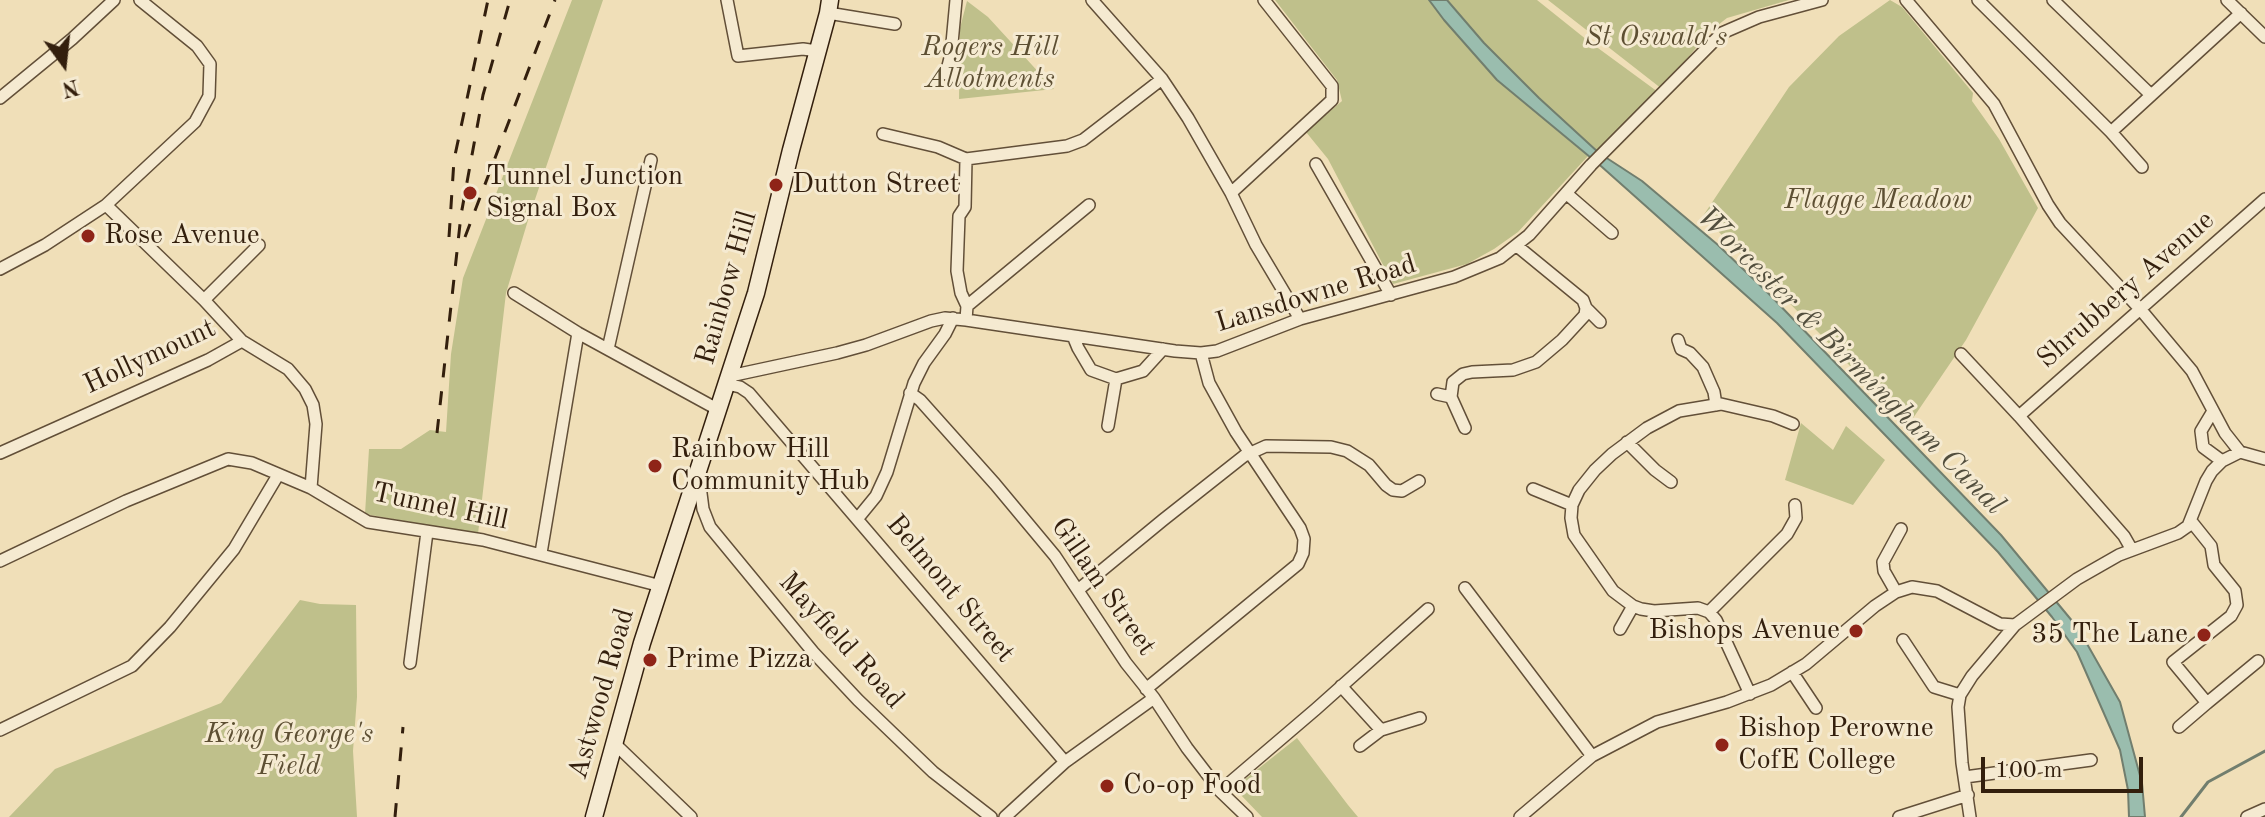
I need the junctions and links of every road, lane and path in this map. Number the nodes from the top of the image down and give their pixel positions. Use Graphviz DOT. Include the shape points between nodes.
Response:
graph roads {
  1 [pos="114,0"];
  2 [pos="140,0"];
  3 [pos="727,0"];
  4 [pos="956,0"];
  5 [pos="1092,0"];
  6 [pos="1264,0"];
  7 [pos="1822,0"];
  8 [pos="1906,0"];
  9 [pos="1978,0"];
  10 [pos="2227,0"];
  11 [pos="2057,2"];
  12 [pos="829,7"];
  13 [pos="2241,13"];
  14 [pos="895,24"];
  15 [pos="2265,37"];
  16 [pos="817,51"];
  17 [pos="946,74"];
  18 [pos="1162,79"];
  19 [pos="2151,95"];
  20 [pos="0,98"];
  21 [pos="2111,132"];
  22 [pos="883,134"];
  23 [pos="966,159"];
  24 [pos="651,160"];
  25 [pos="1316,164"];
  26 [pos="2142,167"];
  27 [pos="1231,193"];
  28 [pos="1567,194"];
  29 [pos="2265,199"];
  30 [pos="106,205"];
  31 [pos="1089,205"];
  32 [pos="1612,233"];
  33 [pos="259,245"];
  34 [pos="1517,246"];
  35 [pos="0,269"];
  36 [pos="514,293"];
  37 [pos="1391,295"];
  38 [pos="204,300"];
  39 [pos="967,306"];
  40 [pos="1586,308"];
  41 [pos="2141,310"];
  42 [pos="953,318"];
  43 [pos="1300,319"];
  44 [pos="966,320"];
  45 [pos="1600,322"];
  46 [pos="578,333"];
  47 [pos="1073,336"];
  48 [pos="1678,340"];
  49 [pos="242,341"];
  50 [pos="608,349"];
  51 [pos="1163,349"];
  52 [pos="1201,353"];
  53 [pos="1961,354"];
  54 [pos="1116,379"];
  55 [pos="728,380"];
  56 [pos="910,393"];
  57 [pos="1437,394"];
  58 [pos="1451,397"];
  59 [pos="1716,405"];
  60 [pos="717,409"];
  61 [pos="2213,411"];
  62 [pos="2019,416"];
  63 [pos="1793,424"];
  64 [pos="1108,426"];
  65 [pos="1465,428"];
  66 [pos="1627,442"];
  67 [pos="1249,452"];
  68 [pos="2240,452"];
  69 [pos="0,453"];
  70 [pos="2265,459"];
  71 [pos="2222,461"];
  72 [pos="698,470"];
  73 [pos="278,475"];
  74 [pos="1419,481"];
  75 [pos="1671,482"];
  76 [pos="311,488"];
  77 [pos="1533,489"];
  78 [pos="1572,505"];
  79 [pos="1795,505"];
  80 [pos="858,518"];
  81 [pos="2191,521"];
  82 [pos="1901,529"];
  83 [pos="427,532"];
  84 [pos="2132,550"];
  85 [pos="541,553"];
  86 [pos="0,561"];
  87 [pos="661,586"];
  88 [pos="1465,588"];
  89 [pos="1078,590"];
  90 [pos="1896,592"];
  91 [pos="1633,606"];
  92 [pos="1428,609"];
  93 [pos="1709,612"];
  94 [pos="2015,625"];
  95 [pos="1620,629"];
  96 [pos="1903,640"];
  97 [pos="2258,661"];
  98 [pos="410,663"];
  99 [pos="1792,672"];
  100 [pos="1341,686"];
  101 [pos="1150,693"];
  102 [pos="1750,694"];
  103 [pos="1960,695"];
  104 [pos="2207,703"];
  105 [pos="1816,708"];
  106 [pos="1420,718"];
  107 [pos="2179,727"];
  108 [pos="0,730"];
  109 [pos="1381,730"];
  110 [pos="615,744"];
  111 [pos="1360,746"];
  112 [pos="1592,756"];
  113 [pos="2091,760"];
  114 [pos="1065,762"];
  115 [pos="1965,777"];
  116 [pos="1220,791"];
  117 [pos="1968,795"];
  118 [pos="2265,809"];
  119 [pos="594,817"];
  120 [pos="691,817"];
  121 [pos="991,817"];
  122 [pos="1005,817"];
  123 [pos="1247,817"];
  124 [pos="1520,817"];
  125 [pos="1899,817"];
  126 [pos="1970,817"];
  127 [pos="2247,817"];
  1 -- 20 [label="street"];
  2 -- 30 [label="street" via="197,46 210,64 209,96 195,122"];
  3 -- 16 [label="street" via="738,56"];
  4 -- 17 [label="street"];
  5 -- 18 [label="street"];
  6 -- 27 [label="street" via="1332,86 1332,100"];
  7 -- 28 [label="street, Lansdowne Road" via="1722,33"];
  8 -- 41 [label="street" via="1994,104 2060,223"];
  9 -- 21 [label="street"];
  10 -- 13 [label="street"];
  11 -- 19 [label="street"];
  12 -- 14 [label="street"];
  12 -- 16 [label="main road, Rainbow Hill"];
  13 -- 15 [label="street"];
  13 -- 19 [label="street"];
  16 -- 55 [label="main road, Rainbow Hill" via="756,293"];
  18 -- 23 [label="street" via="1083,140"];
  18 -- 27 [label="street"];
  19 -- 21 [label="street"];
  21 -- 26 [label="street"];
  22 -- 23 [label="street"];
  23 -- 39 [label="street" via="957,271"];
  24 -- 50 [label="street"];
  25 -- 37 [label="street"];
  27 -- 43 [label="street"];
  28 -- 32 [label="street"];
  28 -- 34 [label="street, Lansdowne Road"];
  29 -- 41 [label="street, Shrubbery Avenue"];
  30 -- 35 [label="street"];
  30 -- 38 [label="street"];
  31 -- 39 [label="street"];
  33 -- 38 [label="street"];
  34 -- 37 [label="street, Lansdowne Road" via="1484,266"];
  34 -- 40 [label="street"];
  36 -- 46 [label="street"];
  37 -- 43 [label="street, Lansdowne Road"];
  38 -- 49 [label="street"];
  39 -- 44 [label="street"];
  40 -- 45 [label="street"];
  40 -- 58 [label="street" via="1562,340 1536,362 1513,370 1463,374 1453,382"];
  41 -- 61 [label="street" via="2192,371"];
  41 -- 62 [label="street, Shrubbery Avenue"];
  42 -- 44 [label="street, Lansdowne Road"];
  42 -- 55 [label="street, Lansdowne Road"];
  42 -- 56 [label="street"];
  43 -- 52 [label="street, Lansdowne Road"];
  44 -- 47 [label="street, Lansdowne Road"];
  46 -- 50 [label="street"];
  46 -- 85 [label="street"];
  47 -- 51 [label="street, Lansdowne Road"];
  47 -- 54 [label="street" via="1091,370"];
  48 -- 59 [label="street" via="1703,367"];
  49 -- 69 [label="street, Hollymount"];
  49 -- 76 [label="street, Hollymount" via="288,369 313,405"];
  50 -- 60 [label="street"];
  51 -- 52 [label="street, Lansdowne Road"];
  51 -- 54 [label="street" via="1143,371"];
  52 -- 67 [label="street" via="1209,383"];
  53 -- 62 [label="street"];
  54 -- 64 [label="street"];
  55 -- 60 [label="main road, Rainbow Hill"];
  55 -- 80 [label="street, Belmont Street" via="749,393"];
  56 -- 80 [label="street" via="887,472"];
  56 -- 89 [label="street, Gillam Street" via="995,484"];
  57 -- 58 [label="street"];
  58 -- 65 [label="street"];
  59 -- 63 [label="street"];
  59 -- 66 [label="street" via="1679,411"];
  60 -- 72 [label="main road, Rainbow Hill"];
  61 -- 68 [label="street"];
  61 -- 71 [label="street" via="2201,431 2203,447"];
  62 -- 84 [label="street"];
  66 -- 75 [label="street"];
  66 -- 78 [label="street" via="1595,470"];
  67 -- 74 [label="street" via="1266,446 1331,447 1360,457 1393,490"];
  67 -- 89 [label="street"];
  67 -- 101 [label="street" via="1300,528 1303,553 1298,564"];
  68 -- 70 [label="street"];
  68 -- 71 [label="street"];
  71 -- 81 [label="street" via="2206,481"];
  72 -- 87 [label="main road, Rainbow Hill"];
  72 -- 121 [label="street, Mayfield Road" via="710,527 813,652 933,772"];
  73 -- 76 [label="street, Tunnel Hill"];
  73 -- 86 [label="street, Tunnel Hill" via="228,459"];
  73 -- 108 [label="street" via="234,549 132,666"];
  76 -- 83 [label="street, Tunnel Hill" via="368,522"];
  77 -- 78 [label="street"];
  78 -- 91 [label="street" via="1574,535 1584,552 1613,591"];
  79 -- 93 [label="street" via="1796,518 1787,534"];
  80 -- 114 [label="street, Belmont Street"];
  81 -- 84 [label="street" via="2178,533"];
  81 -- 104 [label="street" via="2211,546 2214,565 2235,591 2237,605 2231,616 2173,662"];
  82 -- 90 [label="street" via="1883,562"];
  83 -- 85 [label="street, Tunnel Hill"];
  83 -- 98 [label="street"];
  84 -- 94 [label="street" via="2086,572"];
  85 -- 87 [label="street, Tunnel Hill"];
  87 -- 110 [label="main road, Astwood Road"];
  88 -- 112 [label="street"];
  89 -- 101 [label="street, Gillam Street"];
  90 -- 94 [label="street" via="1912,587 1937,591 2000,624"];
  90 -- 99 [label="street"];
  91 -- 93 [label="street"];
  91 -- 95 [label="street"];
  92 -- 100 [label="street"];
  93 -- 102 [label="street"];
  94 -- 103 [label="street"];
  96 -- 103 [label="street" via="1934,687"];
  97 -- 104 [label="street"];
  99 -- 102 [label="street"];
  99 -- 105 [label="street"];
  100 -- 109 [label="street"];
  100 -- 116 [label="street"];
  101 -- 114 [label="street"];
  101 -- 116 [label="street, Gillam Street"];
  102 -- 112 [label="street" via="1657,722"];
  103 -- 115 [label="street"];
  104 -- 107 [label="street"];
  106 -- 109 [label="street"];
  109 -- 111 [label="street"];
  110 -- 119 [label="main road, Astwood Road"];
  110 -- 120 [label="street"];
  112 -- 124 [label="street"];
  113 -- 115 [label="street"];
  114 -- 122 [label="street"];
  115 -- 117 [label="street"];
  116 -- 123 [label="street, Gillam Street"];
  117 -- 125 [label="street"];
  117 -- 126 [label="street"];
  118 -- 127 [label="street"];
}
